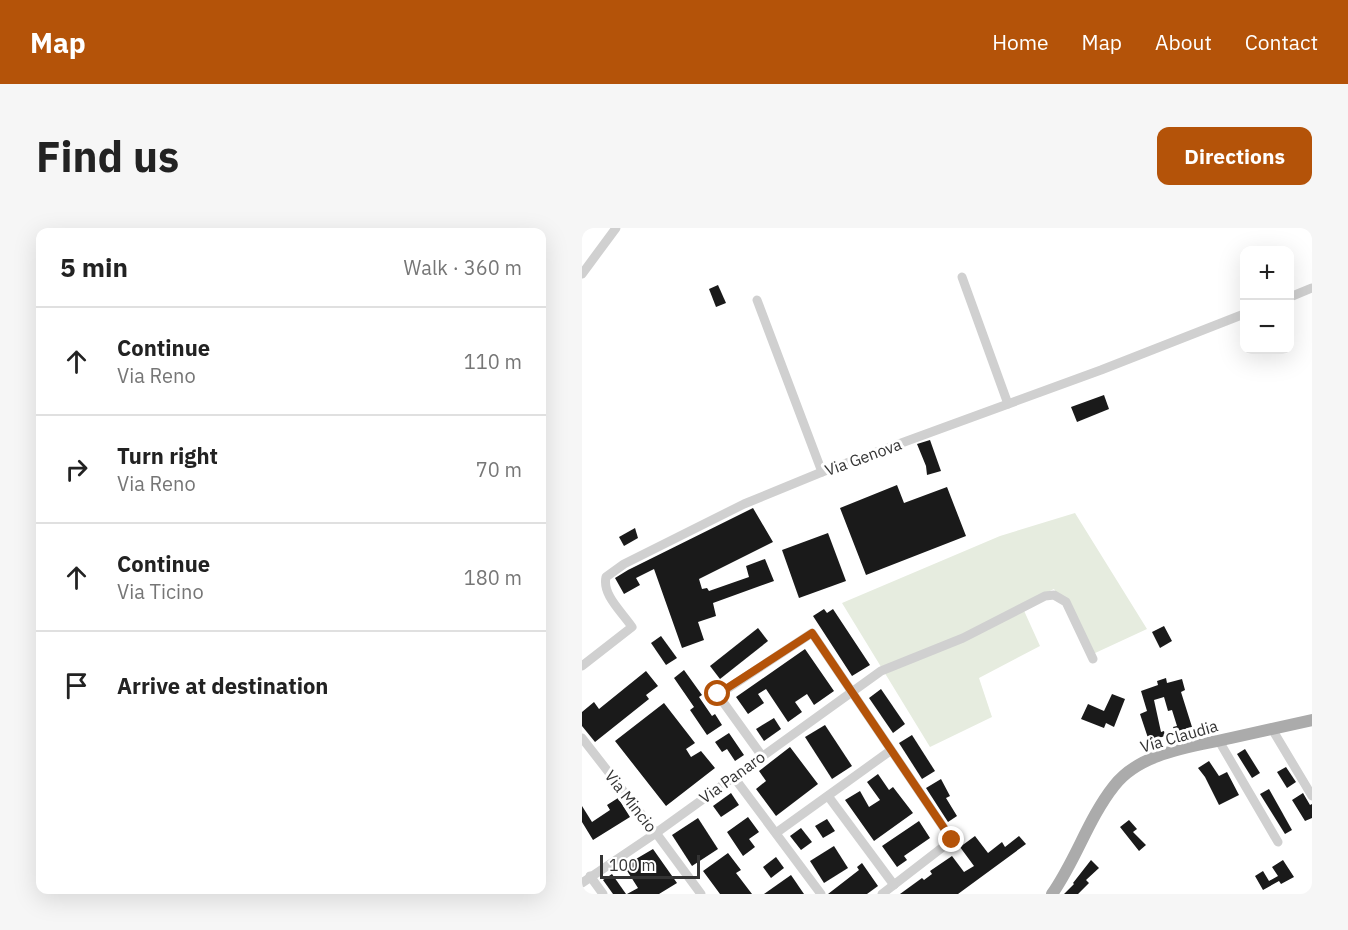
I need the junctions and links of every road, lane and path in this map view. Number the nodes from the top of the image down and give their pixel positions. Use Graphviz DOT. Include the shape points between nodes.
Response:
graph roads {
  1 [pos="616,228"];
  2 [pos="582,274"];
  3 [pos="962,277"];
  4 [pos="1312,288"];
  5 [pos="1294,295"];
  6 [pos="756,300"];
  7 [pos="1240,316"];
  8 [pos="1008,404"];
  9 [pos="822,472"];
  10 [pos="1093,659"];
  11 [pos="582,666"];
  12 [pos="851,692"];
  13 [pos="1312,720"];
  14 [pos="1272,729"];
  15 [pos="582,738"];
  16 [pos="1219,741"];
  17 [pos="890,751"];
  18 [pos="762,756"];
  19 [pos="733,776"];
  20 [pos="828,796"];
  21 [pos="1312,796"];
  22 [pos="656,832"];
  23 [pos="776,833"];
  24 [pos="1278,842"];
  25 [pos="586,880"];
  26 [pos="894,885"];
  27 [pos="603,894"];
  28 [pos="701,894"];
  29 [pos="821,894"];
  30 [pos="882,894"];
  31 [pos="1052,894"];
  1 -- 2 [label="street"];
  3 -- 8 [label="street"];
  4 -- 5 [label="street"];
  6 -- 9 [label="street"];
  7 -- 8 [label="street, Via Genova"];
  8 -- 9 [label="street, Via Genova"];
  9 -- 11 [label="street, Via Genova" via="744,504 624,564 606,577 607,593 632,627"];
  10 -- 12 [label="street, Via Panaro" via="1066,602 1054,595 881,671"];
  12 -- 17 [label="street"];
  12 -- 18 [label="street, Via Panaro"];
  12 -- 18 [label="street" via="812,633 718,694"];
  13 -- 14 [label="main road, Via Claudia"];
  14 -- 16 [label="main road, Via Claudia"];
  14 -- 21 [label="street"];
  15 -- 22 [label="street, Via Mincio"];
  16 -- 24 [label="street"];
  16 -- 31 [label="main road, Via Claudia" via="1163,755 1125,775 1098,811"];
  17 -- 20 [label="street"];
  17 -- 26 [label="street" via="952,840"];
  18 -- 19 [label="street, Via Panaro"];
  19 -- 22 [label="street, Via Panaro"];
  19 -- 23 [label="street"];
  20 -- 23 [label="street"];
  20 -- 26 [label="street"];
  22 -- 25 [label="street, Via Panaro"];
  22 -- 28 [label="street, Via Mincio"];
  23 -- 29 [label="street"];
  25 -- 27 [label="street"];
  26 -- 30 [label="street"];
}
